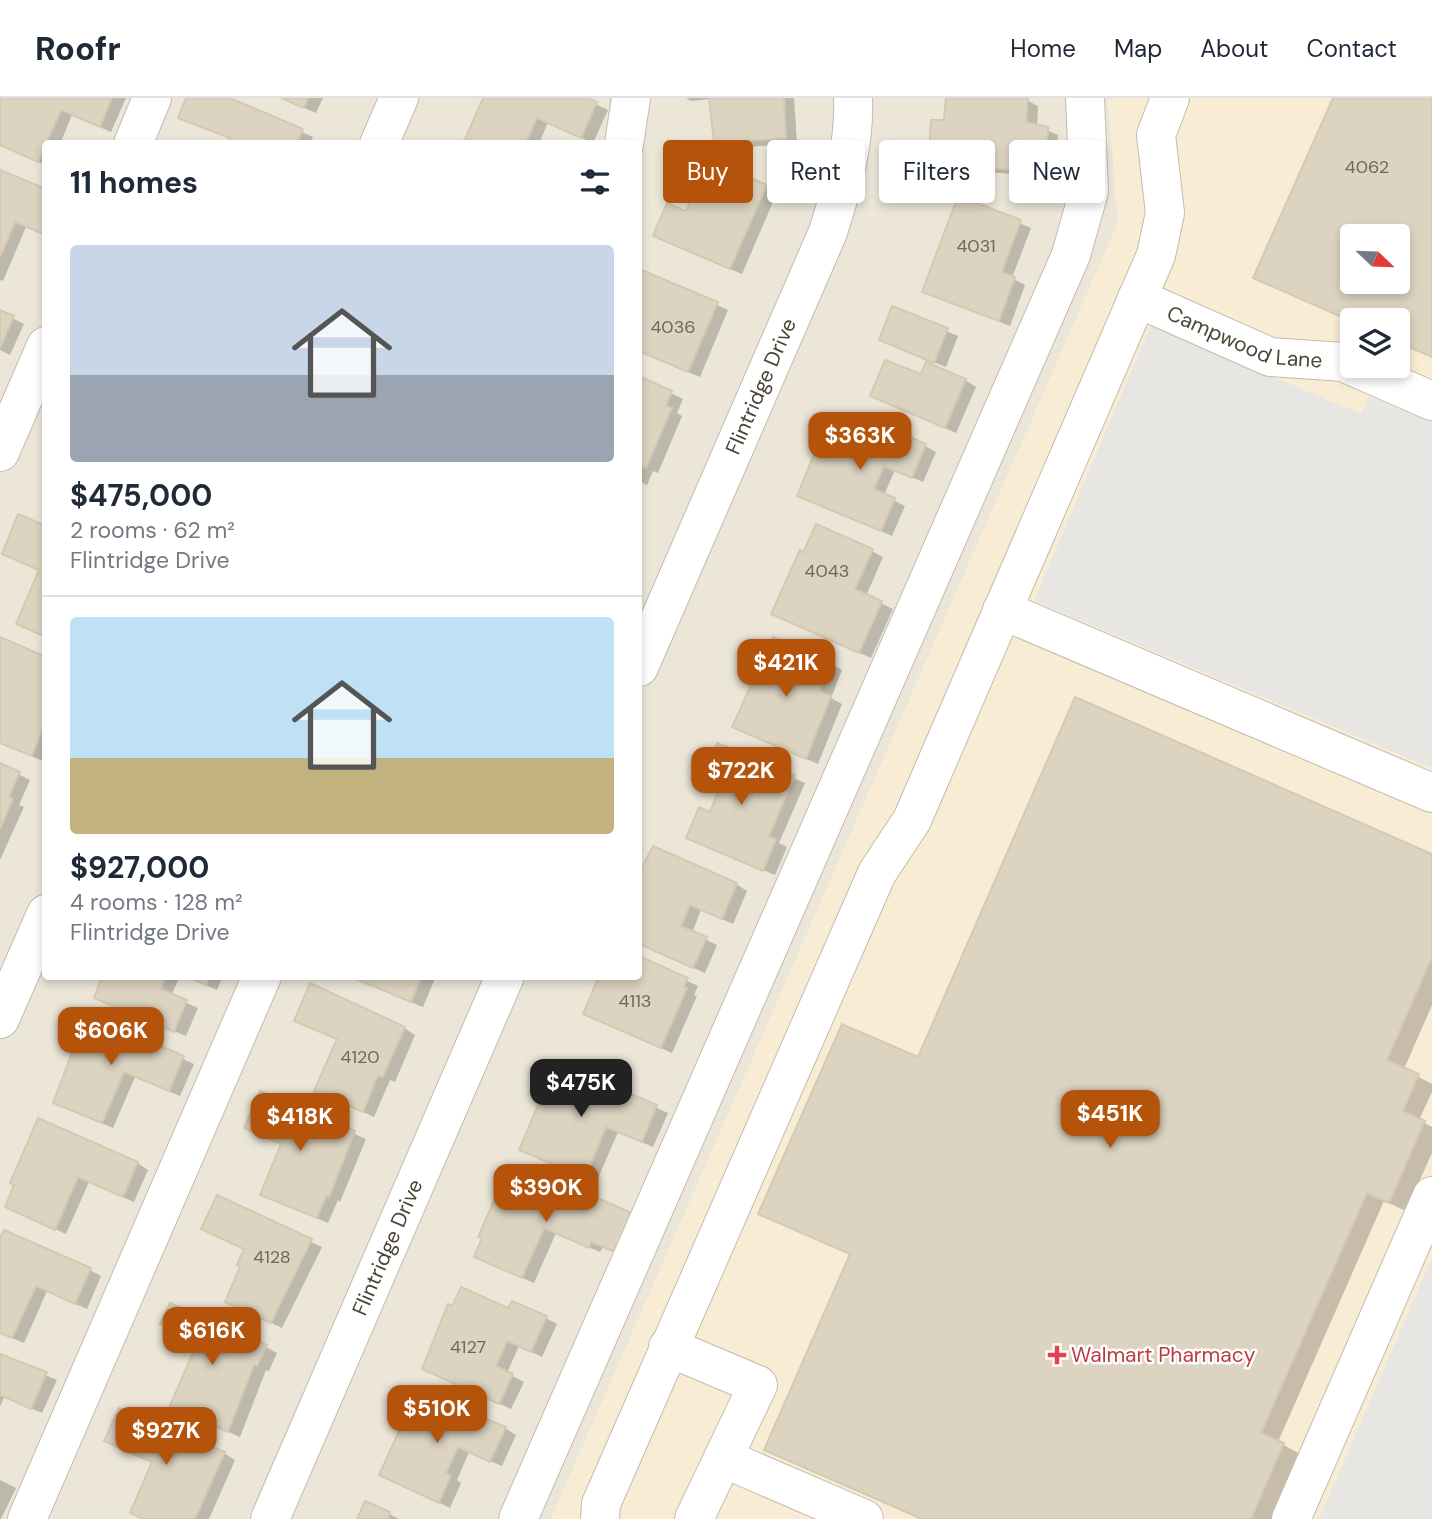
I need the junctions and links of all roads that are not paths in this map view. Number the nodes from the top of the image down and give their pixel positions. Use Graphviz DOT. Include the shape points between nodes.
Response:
graph roads {
  1 [pos="152,98"];
  2 [pos="399,98"];
  3 [pos="631,98"];
  4 [pos="853,98"];
  5 [pos="1085,98"];
  6 [pos="1171,98"];
  7 [pos="134,140"];
  8 [pos="381,140"];
  9 [pos="625,140"];
  10 [pos="1137,298"];
  11 [pos="42,355"];
  12 [pos="1432,401"];
  13 [pos="0,452"];
  14 [pos="1002,610"];
  15 [pos="642,660"];
  16 [pos="1432,793"];
  17 [pos="42,923"];
  18 [pos="260,980"];
  19 [pos="503,980"];
  20 [pos="0,1019"];
  21 [pos="1432,1196"];
  22 [pos="668,1347"];
  23 [pos="723,1458"];
  24 [pos="27,1519"];
  25 [pos="270,1519"];
  26 [pos="518,1519"];
  27 [pos="600,1519"];
  28 [pos="694,1519"];
  29 [pos="864,1519"];
  30 [pos="1291,1519"];
  1 -- 7 [label="street"];
  2 -- 8 [label="street"];
  3 -- 9 [label="street"];
  4 -- 15 [label="street, Flintridge Drive" via="844,181 828,232"];
  5 -- 26 [label="street" via="1089,191 1071,255"];
  6 -- 10 [label="street" via="1156,135 1165,213 1156,255"];
  10 -- 12 [label="street, Campwood Lane" via="1270,357 1343,362"];
  10 -- 14 [label="street"];
  11 -- 13 [label="street"];
  14 -- 16 [label="street"];
  14 -- 22 [label="street" via="912,820 877,873"];
  17 -- 20 [label="street"];
  18 -- 24 [label="street"];
  19 -- 25 [label="street, Flintridge Drive"];
  21 -- 30 [label="street"];
  22 -- 23 [label="street" via="758,1385"];
  22 -- 27 [label="street" via="601,1504"];
  23 -- 28 [label="street"];
  23 -- 29 [label="street"];
}
